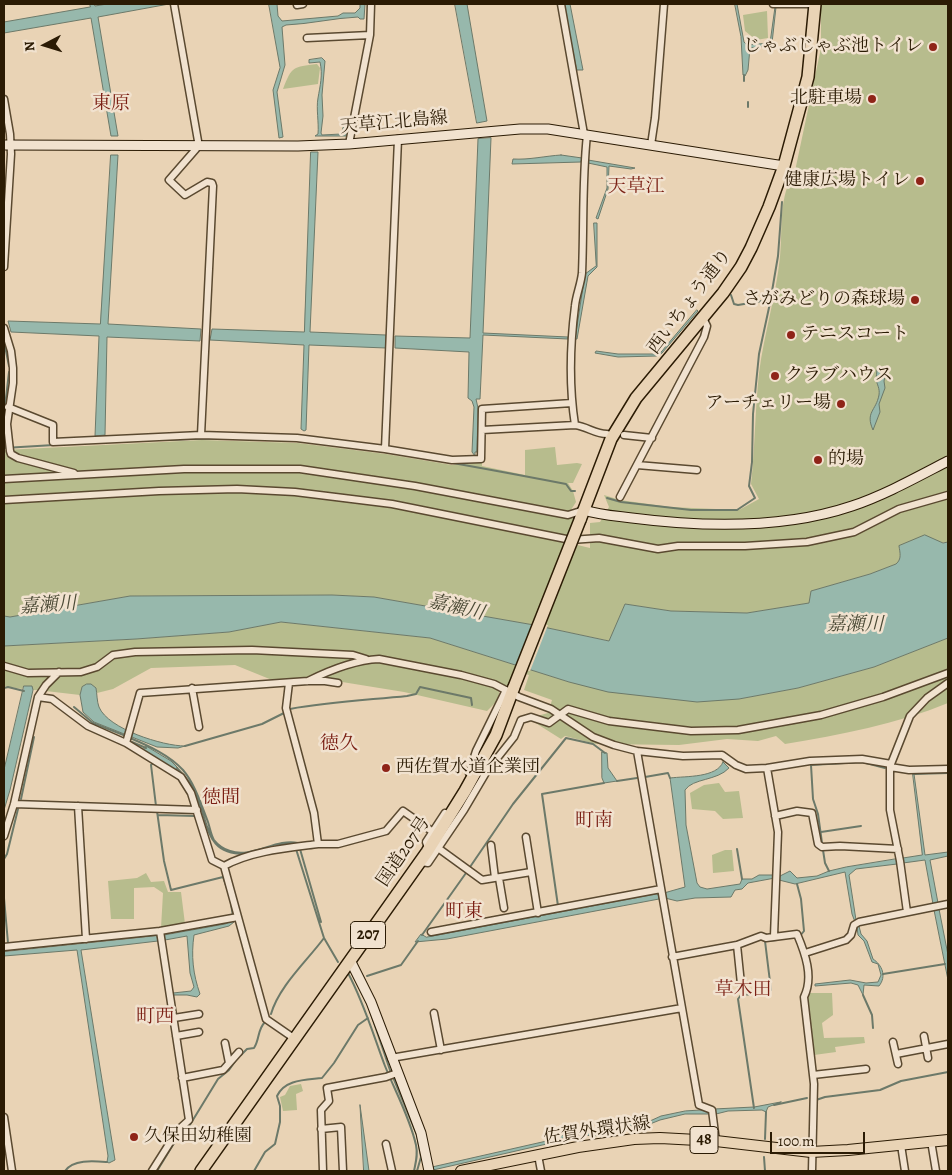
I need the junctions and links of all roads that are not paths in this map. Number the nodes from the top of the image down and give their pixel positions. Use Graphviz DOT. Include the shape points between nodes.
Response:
graph roads {
  1 [pos="174,4"];
  2 [pos="371,4"];
  3 [pos="561,4"];
  4 [pos="664,4"];
  5 [pos="775,4"];
  6 [pos="815,4"];
  7 [pos="370,35"];
  8 [pos="307,38"];
  9 [pos="4,99"];
  10 [pos="586,134"];
  11 [pos="398,139"];
  12 [pos="349,144"];
  13 [pos="7,145"];
  14 [pos="197,145"];
  15 [pos="651,145"];
  16 [pos="784,166"];
  17 [pos="4,267"];
  18 [pos="703,318"];
  19 [pos="4,329"];
  20 [pos="572,403"];
  21 [pos="8,407"];
  22 [pos="576,425"];
  23 [pos="482,430"];
  24 [pos="607,434"];
  25 [pos="624,435"];
  26 [pos="201,436"];
  27 [pos="652,438"];
  28 [pos="386,449"];
  29 [pos="948,461"];
  30 [pos="637,465"];
  31 [pos="697,470"];
  32 [pos="77,474"];
  33 [pos="4,479"];
  34 [pos="948,494"];
  35 [pos="620,498"];
  36 [pos="4,500"];
  37 [pos="582,515"];
  38 [pos="366,659"];
  39 [pos="4,666"];
  40 [pos="59,672"];
  41 [pos="948,673"];
  42 [pos="308,681"];
  43 [pos="948,682"];
  44 [pos="289,683"];
  45 [pos="338,683"];
  46 [pos="192,688"];
  47 [pos="510,690"];
  48 [pos="38,697"];
  49 [pos="558,715"];
  50 [pos="199,727"];
  51 [pos="127,741"];
  52 [pos="637,751"];
  53 [pos="890,765"];
  54 [pos="767,768"];
  55 [pos="948,769"];
  56 [pos="14,804"];
  57 [pos="78,806"];
  58 [pos="198,814"];
  59 [pos="775,816"];
  60 [pos="433,832"];
  61 [pos="4,836"];
  62 [pos="526,837"];
  63 [pos="318,844"];
  64 [pos="491,845"];
  65 [pos="433,848"];
  66 [pos="898,849"];
  67 [pos="224,866"];
  68 [pos="532,872"];
  69 [pos="497,878"];
  70 [pos="661,890"];
  71 [pos="948,904"];
  72 [pos="504,908"];
  73 [pos="907,912"];
  74 [pos="538,913"];
  75 [pos="235,917"];
  76 [pos="431,932"];
  77 [pos="161,936"];
  78 [pos="774,936"];
  79 [pos="86,939"];
  80 [pos="737,945"];
  81 [pos="4,947"];
  82 [pos="805,953"];
  83 [pos="672,957"];
  84 [pos="350,960"];
  85 [pos="741,984"];
  86 [pos="682,1008"];
  87 [pos="434,1013"];
  88 [pos="199,1014"];
  89 [pos="174,1018"];
  90 [pos="199,1032"];
  91 [pos="176,1036"];
  92 [pos="924,1036"];
  93 [pos="295,1039"];
  94 [pos="893,1042"];
  95 [pos="226,1043"];
  96 [pos="948,1044"];
  97 [pos="926,1048"];
  98 [pos="441,1050"];
  99 [pos="239,1052"];
  100 [pos="896,1054"];
  101 [pos="392,1058"];
  102 [pos="928,1058"];
  103 [pos="229,1063"];
  104 [pos="898,1064"];
  105 [pos="866,1069"];
  106 [pos="397,1073"];
  107 [pos="813,1075"];
  108 [pos="182,1078"];
  109 [pos="4,1117"];
  110 [pos="321,1129"];
  111 [pos="948,1140"];
  112 [pos="716,1141"];
  113 [pos="932,1141"];
  114 [pos="386,1144"];
  115 [pos="901,1145"];
  116 [pos="811,1152"];
  117 [pos="538,1155"];
  118 [pos="12,1171"];
  119 [pos="152,1171"];
  120 [pos="201,1171"];
  121 [pos="323,1171"];
  122 [pos="343,1171"];
  123 [pos="392,1171"];
  124 [pos="429,1171"];
  125 [pos="461,1171"];
  126 [pos="541,1171"];
  127 [pos="812,1171"];
  128 [pos="906,1171"];
  129 [pos="936,1171"];
  1 -- 14 [label="street"];
  2 -- 7 [label="street"];
  3 -- 10 [label="street"];
  4 -- 15 [label="street"];
  5 -- 6 [label="street"];
  6 -- 16 [label="highway, 西いちょう通り / 207" via="808,77"];
  7 -- 8 [label="street"];
  7 -- 12 [label="street"];
  9 -- 13 [label="street"];
  10 -- 11 [label="street, 天草江北島線" via="520,129"];
  10 -- 15 [label="street, 天草江北島線"];
  10 -- 20 [label="street" via="582,276 571,338"];
  11 -- 12 [label="street, 天草江北島線"];
  11 -- 28 [label="street"];
  12 -- 14 [label="street, 天草江北島線"];
  13 -- 14 [label="street, 天草江北島線"];
  13 -- 17 [label="street"];
  14 -- 26 [label="street" via="169,180 185,195 207,182 212,183"];
  15 -- 16 [label="street, 天草江北島線"];
  16 -- 18 [label="highway, 西いちょう通り / 207" via="751,248"];
  18 -- 27 [label="street" via="707,326 704,337"];
  18 -- 37 [label="highway, 西いちょう通り / 207" via="623,417 611,439"];
  19 -- 21 [label="street" via="13,368"];
  20 -- 22 [label="street"];
  20 -- 23 [label="street" via="482,409"];
  21 -- 26 [label="street" via="53,425 53,442"];
  21 -- 32 [label="street" via="11,454"];
  22 -- 23 [label="street"];
  22 -- 24 [label="street" via="598,434"];
  23 -- 28 [label="street" via="481,458 452,460"];
  25 -- 27 [label="street"];
  26 -- 28 [label="street" via="297,438"];
  27 -- 30 [label="street"];
  29 -- 37 [label="street" via="850,507 791,519 699,524 593,513"];
  30 -- 31 [label="street"];
  30 -- 35 [label="street"];
  32 -- 33 [label="street"];
  32 -- 37 [label="street" via="300,469"];
  34 -- 36 [label="street" via="899,509 854,532 807,542 658,549 599,538 571,540 392,504 295,492 237,489 159,491"];
  37 -- 47 [label="highway, 国道207号 / 207, bridge"];
  38 -- 40 [label="street" via="353,655 252,650 135,652 114,656 81,672"];
  38 -- 42 [label="street"];
  38 -- 47 [label="street" via="462,675"];
  39 -- 40 [label="street" via="28,673"];
  40 -- 48 [label="street"];
  41 -- 49 [label="street" via="821,715 738,730 691,731 609,721 568,709"];
  42 -- 44 [label="street"];
  42 -- 45 [label="street"];
  43 -- 53 [label="street" via="910,716"];
  44 -- 46 [label="street"];
  44 -- 63 [label="street" via="286,708 314,812"];
  46 -- 50 [label="street"];
  46 -- 51 [label="street" via="140,693"];
  47 -- 49 [label="street"];
  47 -- 60 [label="street" via="476,751 460,790"];
  47 -- 65 [label="highway, 国道207号 / 207" via="496,735"];
  48 -- 51 [label="street" via="52,699 88,726"];
  48 -- 56 [label="street"];
  49 -- 52 [label="street" via="593,737"];
  49 -- 65 [label="street" via="549,723 530,717 521,720 514,737 487,771 464,810"];
  51 -- 58 [label="street" via="181,777"];
  52 -- 54 [label="street" via="683,756 722,755 746,769"];
  52 -- 70 [label="street"];
  53 -- 54 [label="street" via="862,758"];
  53 -- 55 [label="street" via="909,770"];
  53 -- 66 [label="street" via="890,810"];
  54 -- 59 [label="street"];
  56 -- 57 [label="street"];
  56 -- 61 [label="street"];
  57 -- 58 [label="street"];
  57 -- 79 [label="street"];
  58 -- 67 [label="street" via="212,860"];
  59 -- 66 [label="street" via="797,811 812,813 818,844 822,847"];
  59 -- 78 [label="street" via="778,871"];
  60 -- 63 [label="street" via="403,811 386,831 338,844"];
  60 -- 65 [label="street" via="426,842"];
  62 -- 68 [label="street"];
  63 -- 67 [label="street" via="236,859"];
  64 -- 69 [label="street"];
  65 -- 69 [label="street" via="482,880"];
  65 -- 84 [label="highway, 国道207号 / 207"];
  66 -- 73 [label="street"];
  67 -- 75 [label="street"];
  68 -- 69 [label="street"];
  68 -- 74 [label="street"];
  69 -- 72 [label="street"];
  70 -- 74 [label="street"];
  70 -- 83 [label="street"];
  71 -- 73 [label="street"];
  73 -- 82 [label="street" via="859,922 846,940"];
  74 -- 76 [label="street"];
  75 -- 77 [label="street"];
  75 -- 93 [label="street" via="266,1019"];
  77 -- 79 [label="street"];
  77 -- 89 [label="street"];
  78 -- 80 [label="street" via="761,936"];
  78 -- 82 [label="street" via="797,934"];
  79 -- 81 [label="street"];
  80 -- 83 [label="street"];
  80 -- 85 [label="street"];
  82 -- 107 [label="street" via="809,989 804,997"];
  83 -- 86 [label="street"];
  84 -- 93 [label="highway, 国道207号 / 207"];
  84 -- 101 [label="street" via="371,1002"];
  86 -- 98 [label="street"];
  86 -- 112 [label="street" via="699,1105 712,1110"];
  87 -- 98 [label="street"];
  88 -- 89 [label="street"];
  89 -- 91 [label="street"];
  90 -- 91 [label="street"];
  91 -- 108 [label="street"];
  92 -- 97 [label="street"];
  93 -- 120 [label="highway, 国道207号 / 207"];
  94 -- 100 [label="street"];
  95 -- 103 [label="street"];
  96 -- 97 [label="street"];
  97 -- 100 [label="street"];
  97 -- 102 [label="street"];
  98 -- 101 [label="street"];
  99 -- 103 [label="street"];
  100 -- 104 [label="street"];
  101 -- 106 [label="street"];
  103 -- 108 [label="street" via="223,1070"];
  105 -- 107 [label="street"];
  106 -- 110 [label="street" via="328,1088 329,1101 320,1110"];
  106 -- 124 [label="street" via="421,1133"];
  107 -- 116 [label="street"];
  108 -- 119 [label="street" via="188,1120"];
  109 -- 118 [label="street"];
  110 -- 121 [label="street"];
  110 -- 122 [label="street" via="341,1127"];
  111 -- 113 [label="main road, 佐賀外環状線 / 48"];
  112 -- 116 [label="main road, 佐賀外環状線 / 48"];
  112 -- 117 [label="main road, 佐賀外環状線 / 48" via="634,1139"];
  113 -- 115 [label="main road, 佐賀外環状線 / 48"];
  113 -- 129 [label="street"];
  114 -- 123 [label="street"];
  115 -- 116 [label="main road, 佐賀外環状線 / 48"];
  115 -- 128 [label="street"];
  116 -- 127 [label="street"];
  117 -- 125 [label="main road, 佐賀外環状線 / 48"];
  117 -- 126 [label="street"];
}
